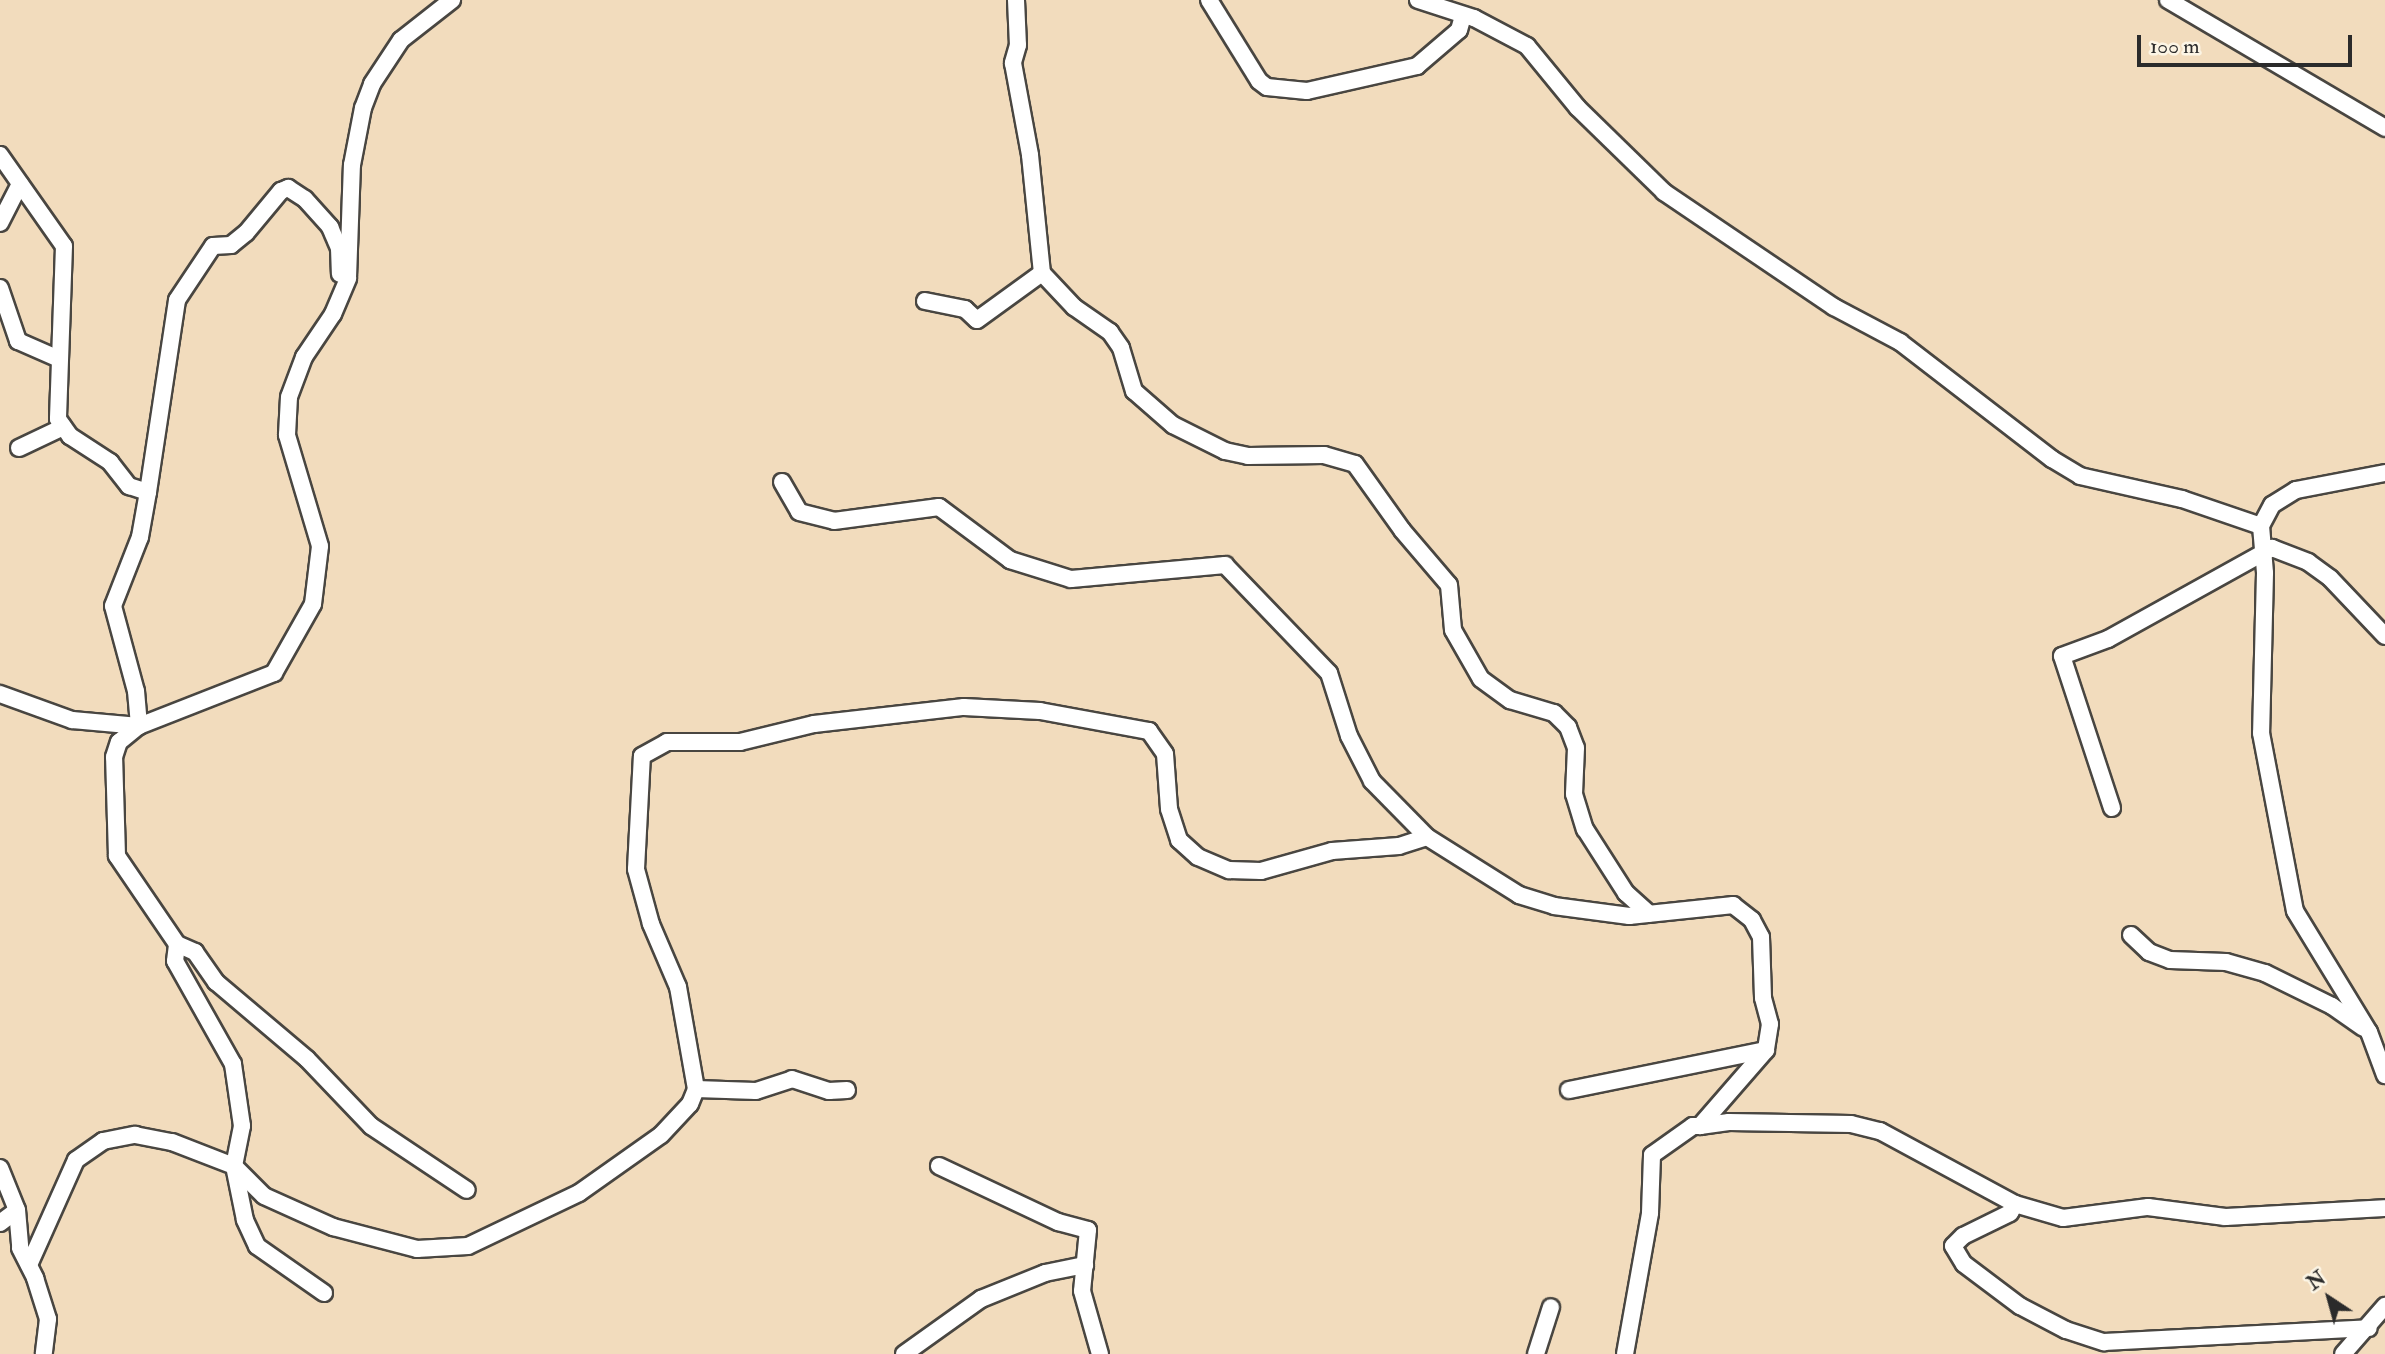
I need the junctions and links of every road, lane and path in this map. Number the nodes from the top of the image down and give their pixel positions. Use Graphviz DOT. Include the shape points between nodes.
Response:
graph roads {
  1 [pos="438,0"];
  2 [pos="452,0"];
  3 [pos="1016,0"];
  4 [pos="1209,0"];
  5 [pos="1418,0"];
  6 [pos="2168,0"];
  7 [pos="428,15"];
  8 [pos="1463,16"];
  9 [pos="2385,128"];
  10 [pos="0,155"];
  11 [pos="20,184"];
  12 [pos="0,222"];
  13 [pos="1042,273"];
  14 [pos="0,288"];
  15 [pos="344,291"];
  16 [pos="925,301"];
  17 [pos="57,358"];
  18 [pos="63,427"];
  19 [pos="19,448"];
  20 [pos="2385,473"];
  21 [pos="782,482"];
  22 [pos="148,492"];
  23 [pos="2261,526"];
  24 [pos="2263,553"];
  25 [pos="2385,636"];
  26 [pos="0,694"];
  27 [pos="139,726"];
  28 [pos="2112,808"];
  29 [pos="1427,837"];
  30 [pos="1649,914"];
  31 [pos="2131,935"];
  32 [pos="177,944"];
  33 [pos="2369,1032"];
  34 [pos="1766,1050"];
  35 [pos="2385,1075"];
  36 [pos="696,1089"];
  37 [pos="847,1090"];
  38 [pos="1569,1090"];
  39 [pos="1700,1126"];
  40 [pos="234,1166"];
  41 [pos="939,1166"];
  42 [pos="0,1168"];
  43 [pos="467,1190"];
  44 [pos="2015,1204"];
  45 [pos="2385,1208"];
  46 [pos="17,1210"];
  47 [pos="0,1223"];
  48 [pos="29,1265"];
  49 [pos="1085,1265"];
  50 [pos="324,1293"];
  51 [pos="2385,1306"];
  52 [pos="1551,1307"];
  53 [pos="2369,1328"];
  54 [pos="44,1354"];
  55 [pos="904,1354"];
  56 [pos="1100,1354"];
  57 [pos="1535,1354"];
  58 [pos="1625,1354"];
  59 [pos="2343,1354"];
  1 -- 7 [label="street"];
  2 -- 7 [label="street"];
  3 -- 13 [label="street" via="1018,45 1013,63 1030,155"];
  4 -- 8 [label="street" via="1259,81 1267,87 1307,91 1417,66 1459,30"];
  5 -- 8 [label="street"];
  6 -- 9 [label="street"];
  7 -- 15 [label="street" via="387,57 362,108 352,165 350,264"];
  8 -- 23 [label="street" via="1527,46 1578,108 1664,192 1834,307 1900,342 2052,459 2080,476 2182,499"];
  10 -- 11 [label="street"];
  11 -- 12 [label="street"];
  11 -- 17 [label="street" via="64,246"];
  13 -- 16 [label="street" via="977,320 965,309"];
  13 -- 30 [label="street" via="1074,307 1110,332 1121,348 1134,391 1173,425 1248,456 1324,455 1355,464 1449,585 1453,630 1481,679 1510,700 1554,713 1568,727 1576,748 1574,794 1585,829 1626,893"];
  14 -- 17 [label="street" via="18,341"];
  15 -- 22 [label="street" via="339,248 330,227 305,199 288,188 231,245 213,246 177,300"];
  15 -- 27 [label="street" via="304,357 286,415 294,465 320,546 313,604 274,673"];
  17 -- 18 [label="street" via="55,410"];
  18 -- 19 [label="street"];
  18 -- 22 [label="street" via="110,461 130,486"];
  20 -- 23 [label="street" via="2296,490 2272,505"];
  21 -- 29 [label="street" via="799,512 834,521 939,507 1010,560 1071,579 1225,565 1329,673 1349,736 1371,781"];
  22 -- 27 [label="street" via="141,537 113,606 136,691"];
  23 -- 24 [label="street"];
  24 -- 25 [label="street" via="2275,548 2308,562"];
  24 -- 28 [label="street" via="2108,639 2062,656"];
  24 -- 33 [label="street" via="2261,733 2295,911"];
  26 -- 27 [label="street" via="72,720"];
  27 -- 32 [label="street" via="119,742 114,757 113,840 123,866"];
  29 -- 30 [label="street" via="1535,901 1604,915"];
  29 -- 36 [label="street" via="1399,846 1332,851 1261,870 1229,870 1186,849 1173,829 1165,754 1157,736 1138,728 1040,711 964,707 814,724 740,742 657,744 639,764 636,869 651,924 678,987"];
  30 -- 34 [label="street" via="1719,903 1733,905 1752,920 1760,937 1769,1024"];
  31 -- 33 [label="street" via="2149,953 2170,960 2226,962 2265,973 2332,1006"];
  32 -- 40 [label="street" via="175,961 233,1064 242,1126"];
  32 -- 43 [label="street" via="195,952 216,982 307,1059 370,1126"];
  33 -- 35 [label="street"];
  34 -- 38 [label="street"];
  34 -- 39 [label="street"];
  36 -- 37 [label="street" via="756,1091 792,1080 829,1091"];
  36 -- 40 [label="street" via="681,1116 630,1161 579,1193 468,1246 417,1249 333,1227 264,1196"];
  39 -- 44 [label="street" via="1729,1122 1851,1124 1880,1131"];
  39 -- 58 [label="street" via="1693,1126 1652,1155 1650,1213"];
  40 -- 48 [label="street" via="150,1137 103,1141 76,1160"];
  40 -- 50 [label="street" via="244,1220 257,1246"];
  41 -- 49 [label="street" via="1058,1222 1088,1230"];
  42 -- 46 [label="street"];
  44 -- 45 [label="street" via="2083,1218 2148,1207 2225,1217"];
  44 -- 53 [label="street" via="2010,1213 1963,1236 1953,1246 1964,1264 2020,1306 2066,1330 2104,1342"];
  46 -- 47 [label="street"];
  46 -- 48 [label="street" via="20,1248"];
  48 -- 54 [label="street" via="50,1329"];
  49 -- 55 [label="street" via="1045,1273 981,1299"];
  49 -- 56 [label="street" via="1082,1291"];
  51 -- 53 [label="street"];
  52 -- 57 [label="street"];
  53 -- 59 [label="street"];
}
